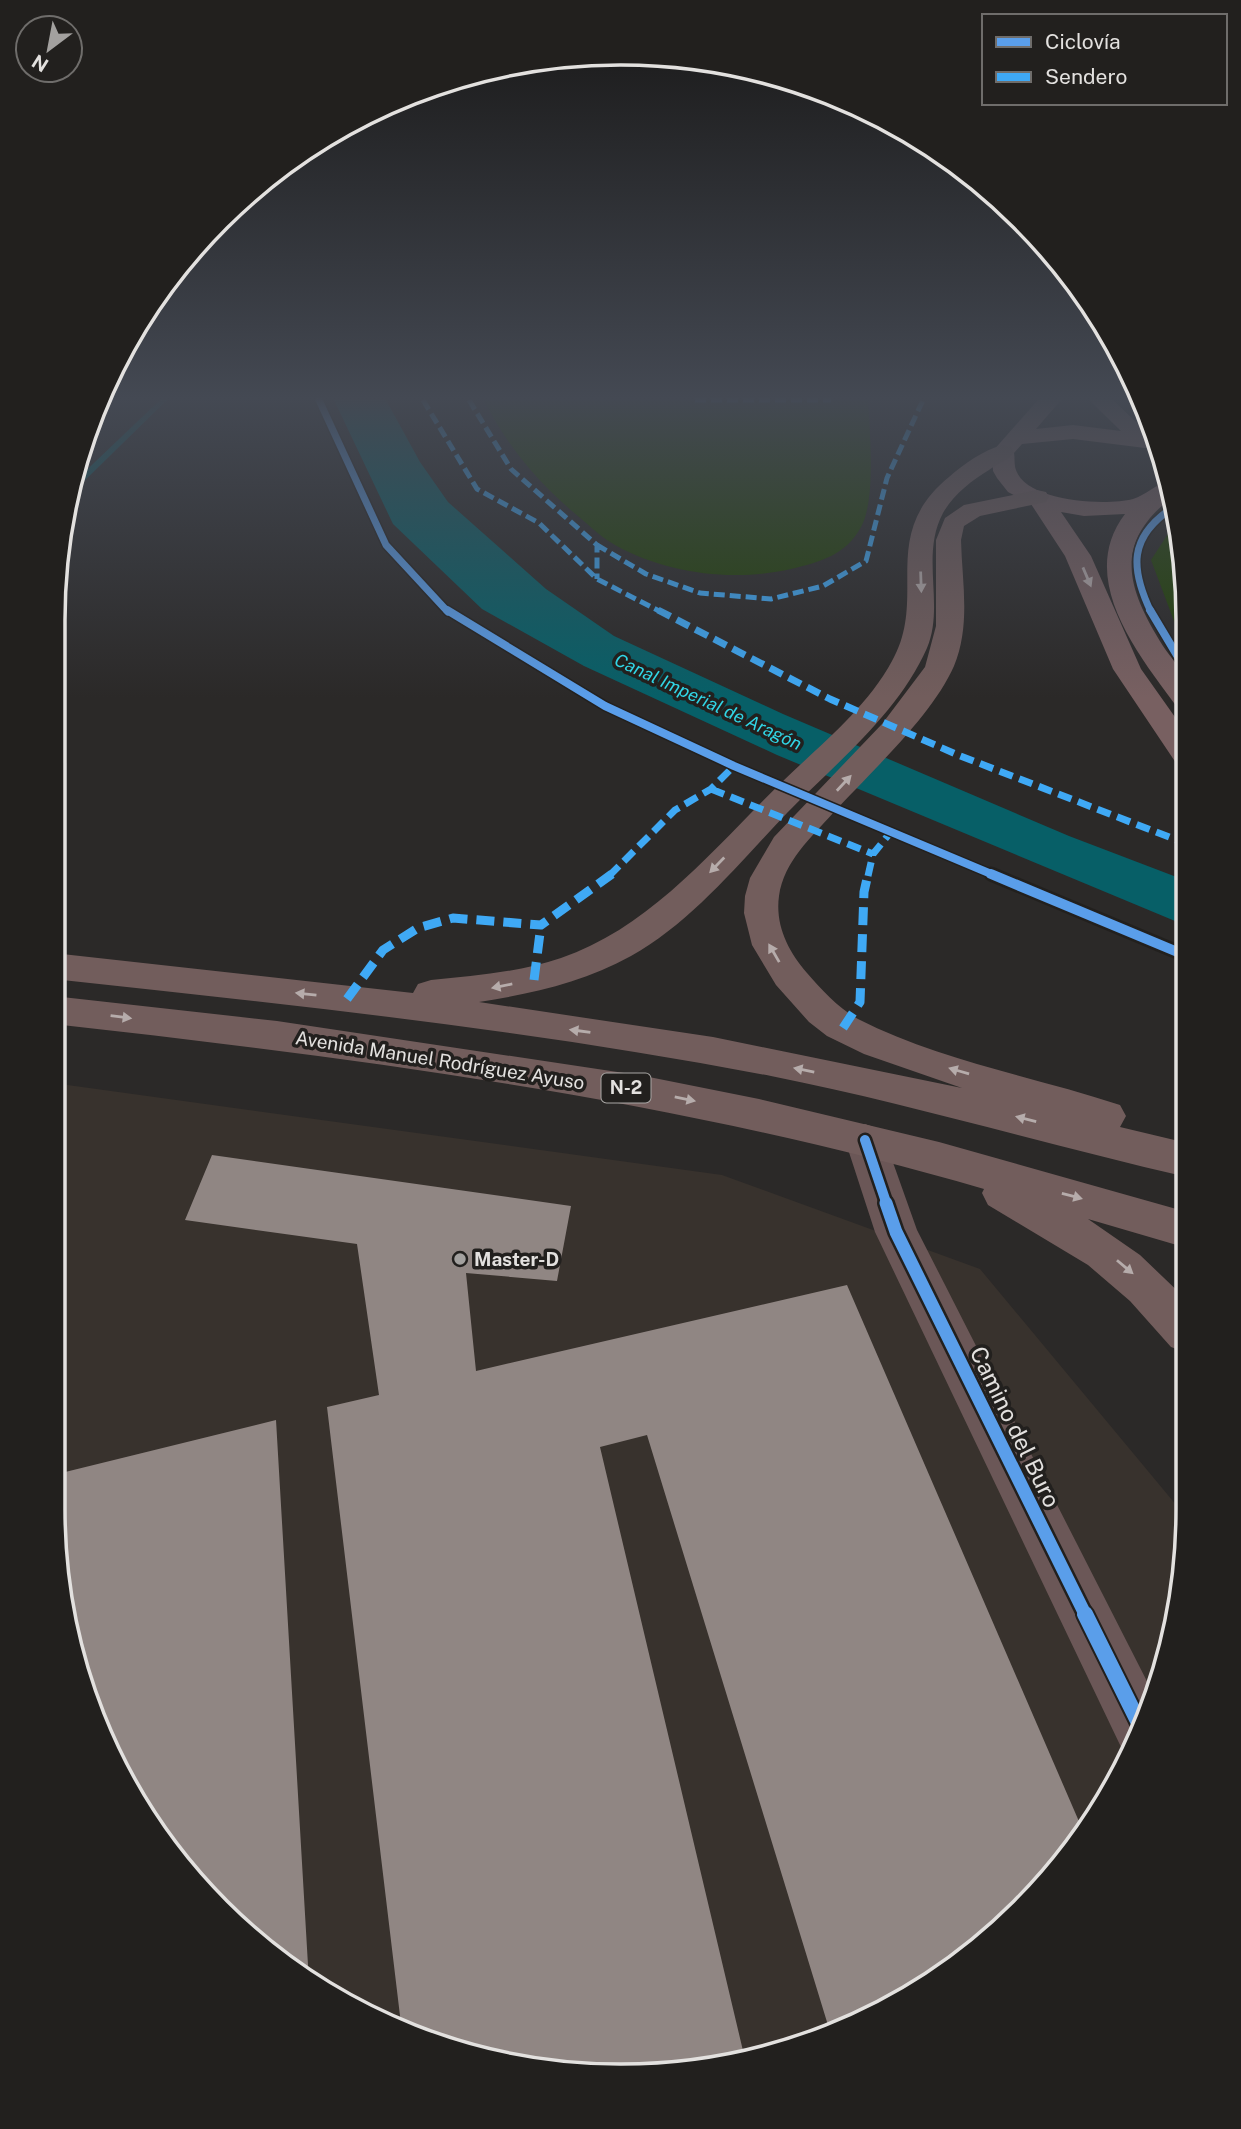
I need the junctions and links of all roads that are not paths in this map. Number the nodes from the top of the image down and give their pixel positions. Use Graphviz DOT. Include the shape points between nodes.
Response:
graph roads {
  1 [pos="940,499"];
  2 [pos="1037,499"];
  3 [pos="1143,499"];
  4 [pos="1155,499"];
  5 [pos="1041,502"];
  6 [pos="1176,686"];
  7 [pos="1176,740"];
  8 [pos="781,825"];
  9 [pos="65,967"];
  10 [pos="347,999"];
  11 [pos="65,1011"];
  12 [pos="865,1140"];
  13 [pos="1176,1141"];
  14 [pos="1176,1157"];
  15 [pos="939,1159"];
  16 [pos="1176,1227"];
  17 [pos="1176,1319"];
  18 [pos="1135,1718"];
  1 -- 8 [label="highway, one-way" via="929,516 920,545 922,616 915,646 877,706"];
  2 -- 5 [label="main road"];
  3 -- 5 [label="main road" via="1098,509"];
  4 -- 6 [label="main road" via="1137,515 1121,543 1121,583 1133,615"];
  5 -- 7 [label="main road, one-way" via="1078,556 1127,669"];
  8 -- 5 [label="highway, one-way" via="906,716 938,671 953,608 951,527 973,510"];
  8 -- 10 [label="highway, one-way" via="655,923 581,965 534,980 482,989"];
  13 -- 8 [label="highway, one-way" via="913,1056 843,1028 786,973 769,947 761,922 761,890 776,858"];
  10 -- 9 [label="highway, one-way"];
  14 -- 10 [label="highway, one-way" via="962,1102 714,1051"];
  11 -- 12 [label="highway, Avenida Manuel Rodríguez Ayuso / N-2, one-way" via="277,1035 556,1076 657,1093"];
  12 -- 15 [label="highway, Avenida Manuel Rodríguez Ayuso / N-2"];
  12 -- 18 [label="street, Camino del Buro" via="896,1232"];
  15 -- 16 [label="highway, Avenida Manuel Rodríguez Ayuso / N-2, one-way"];
  15 -- 17 [label="highway, one-way" via="1091,1242 1124,1265"];
}
